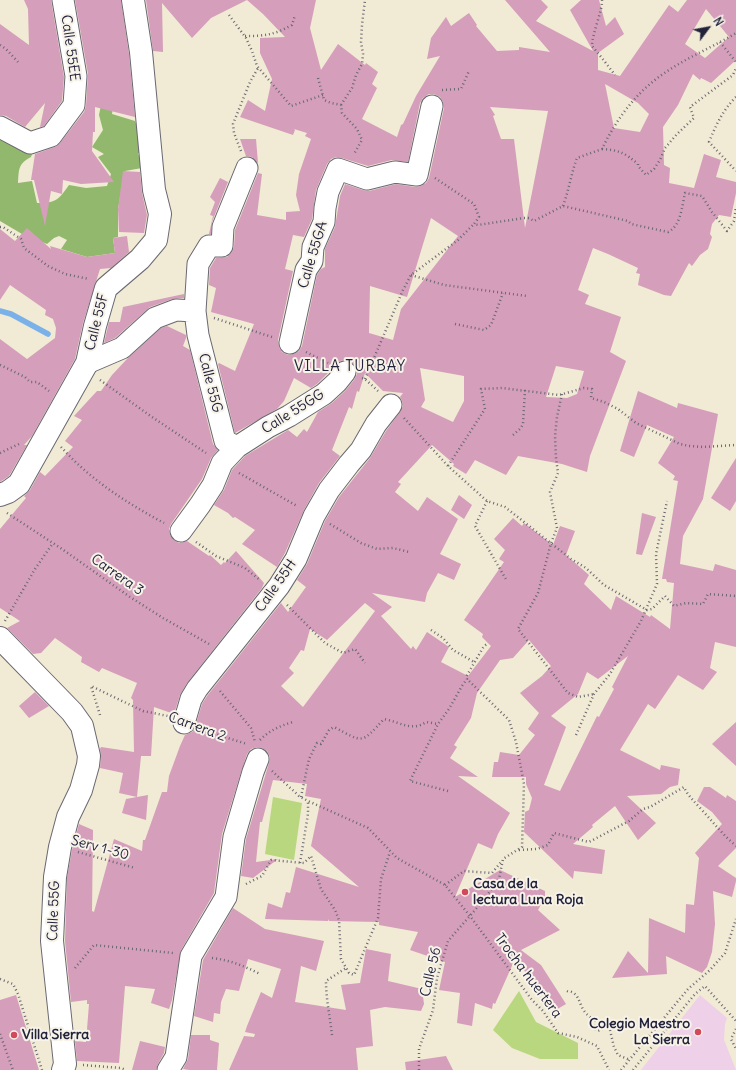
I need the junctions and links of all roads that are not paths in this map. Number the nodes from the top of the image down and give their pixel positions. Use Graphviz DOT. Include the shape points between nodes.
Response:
graph roads {
  1 [pos="63,0"];
  2 [pos="133,0"];
  3 [pos="432,106"];
  4 [pos="0,127"];
  5 [pos="247,168"];
  6 [pos="195,311"];
  7 [pos="290,343"];
  8 [pos="87,364"];
  9 [pos="345,372"];
  10 [pos="391,405"];
  11 [pos="238,447"];
  12 [pos="3,503"];
  13 [pos="180,531"];
  14 [pos="1,632"];
  15 [pos="184,723"];
  16 [pos="257,753"];
  17 [pos="64,1067"];
  18 [pos="168,1070"];
  1 -- 4 [label="street, Calle 55EE" via="76,76 74,105 51,136 30,143"];
  2 -- 8 [label="street, Calle 55F" via="141,52 154,190 160,214 156,240 140,259 106,288"];
  3 -- 7 [label="street, Calle 55GA" via="418,170 395,172 368,179 338,169 328,192 324,222 313,247 312,261 306,270"];
  5 -- 6 [label="street" via="223,227 222,246 209,246 198,264"];
  6 -- 8 [label="street" via="176,310 155,318 122,348"];
  6 -- 11 [label="street, Calle 55G" via="198,335 225,441"];
  8 -- 12 [label="street, Calle 55F" via="19,484 8,492"];
  9 -- 11 [label="street, Calle 55GG" via="324,394"];
  10 -- 15 [label="street, Calle 55H" via="361,450 329,490 314,516 296,559 279,586 191,699"];
  11 -- 13 [label="street" via="222,463 213,485"];
  14 -- 17 [label="street, Calle 55G" via="82,726 89,756 81,790 68,817 55,877 52,941"];
  16 -- 18 [label="street" via="234,837 226,897 191,956 176,1057"];
}
